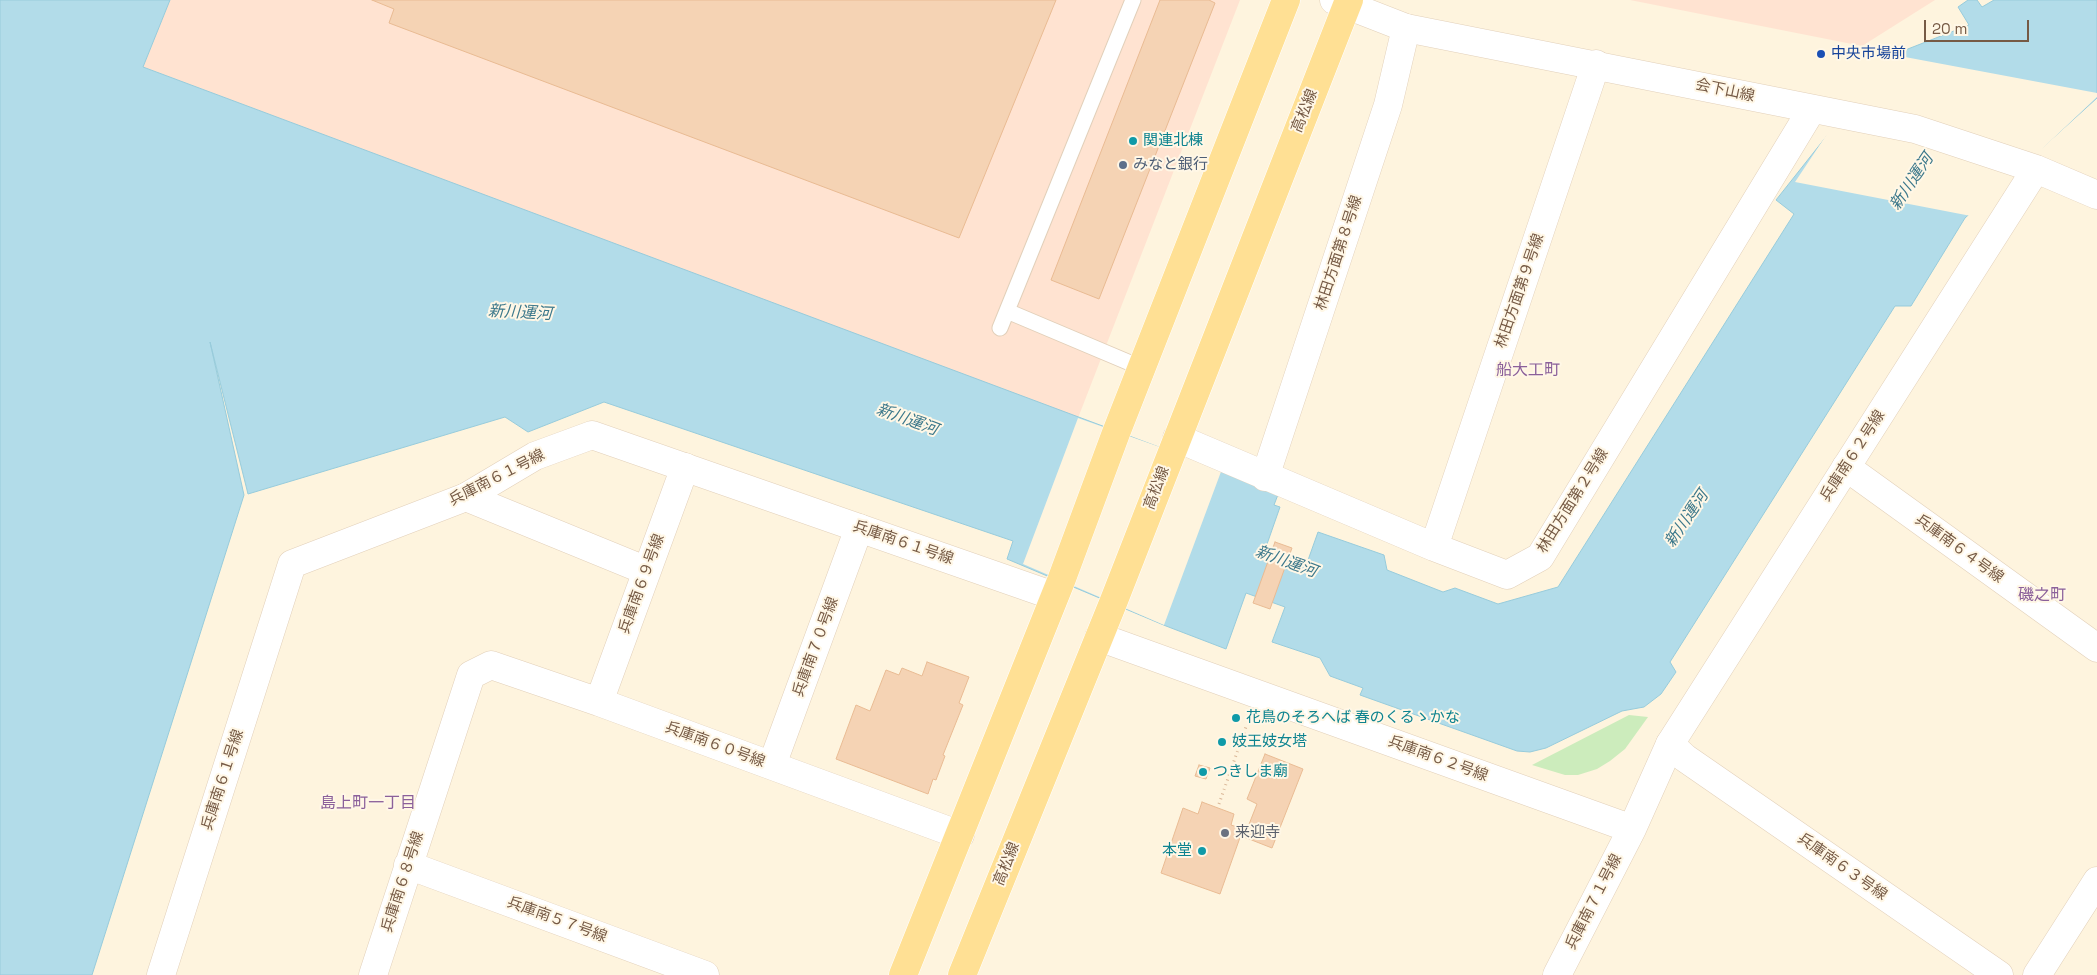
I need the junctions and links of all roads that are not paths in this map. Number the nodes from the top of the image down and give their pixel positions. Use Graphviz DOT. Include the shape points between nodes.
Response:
graph roads {
  1 [pos="1133,0"];
  2 [pos="1286,0"];
  3 [pos="1344,2"];
  4 [pos="1406,28"];
  5 [pos="1596,64"];
  6 [pos="1812,109"];
  7 [pos="2031,168"];
  8 [pos="2097,195"];
  9 [pos="1007,312"];
  10 [pos="1000,328"];
  11 [pos="1142,368"];
  12 [pos="1174,445"];
  13 [pos="685,467"];
  14 [pos="1846,467"];
  15 [pos="1265,476"];
  16 [pos="466,497"];
  17 [pos="859,528"];
  18 [pos="1434,547"];
  19 [pos="647,571"];
  20 [pos="1058,589"];
  21 [pos="1099,637"];
  22 [pos="2097,648"];
  23 [pos="471,675"];
  24 [pos="599,702"];
  25 [pos="1678,751"];
  26 [pos="772,766"];
  27 [pos="1632,829"];
  28 [pos="960,835"];
  29 [pos="408,865"];
  30 [pos="2097,881"];
  31 [pos="161,975"];
  32 [pos="373,975"];
  33 [pos="705,975"];
  34 [pos="903,975"];
  35 [pos="962,975"];
  36 [pos="1557,975"];
  37 [pos="1999,975"];
  38 [pos="2037,975"];
  1 -- 9 [label="lane"];
  2 -- 11 [label="main road"];
  3 -- 4 [label="street, 会下山線"];
  3 -- 12 [label="main road, 高松線"];
  4 -- 5 [label="street, 会下山線"];
  4 -- 15 [label="street, 林田方面第８号線" via="1388,105"];
  5 -- 6 [label="street, 会下山線"];
  5 -- 18 [label="street, 林田方面第９号線"];
  6 -- 7 [label="street, 会下山線" via="1915,129"];
  6 -- 18 [label="street, 林田方面第２号線" via="1540,557 1507,575"];
  7 -- 8 [label="street, 会下山線"];
  7 -- 14 [label="street, 兵庫南６２号線"];
  9 -- 10 [label="lane"];
  9 -- 11 [label="lane"];
  11 -- 20 [label="main road"];
  12 -- 15 [label="street, 林田方面第２号線"];
  12 -- 21 [label="main road, 高松線"];
  13 -- 16 [label="street, 兵庫南６１号線" via="592,435 535,456"];
  13 -- 17 [label="street, 兵庫南６１号線"];
  13 -- 19 [label="street, 兵庫南６９号線"];
  14 -- 22 [label="street, 兵庫南６４号線"];
  14 -- 25 [label="street, 兵庫南６２号線"];
  15 -- 18 [label="street, 林田方面第２号線"];
  16 -- 19 [label="street"];
  16 -- 31 [label="street, 兵庫南６１号線" via="292,564"];
  17 -- 20 [label="street, 兵庫南６１号線"];
  17 -- 26 [label="street, 兵庫南７０号線"];
  19 -- 24 [label="street, 兵庫南６９号線"];
  20 -- 28 [label="main road"];
  21 -- 27 [label="street, 兵庫南６２号線"];
  21 -- 35 [label="main road, 高松線"];
  23 -- 24 [label="street, 兵庫南６０号線" via="491,665"];
  23 -- 29 [label="street, 兵庫南６８号線"];
  24 -- 26 [label="street, 兵庫南６０号線"];
  25 -- 27 [label="street, 兵庫南６２号線" via="1655,774"];
  25 -- 37 [label="street, 兵庫南６３号線"];
  26 -- 28 [label="street, 兵庫南６０号線"];
  27 -- 36 [label="street, 兵庫南７１号線"];
  28 -- 34 [label="main road"];
  29 -- 32 [label="street, 兵庫南６８号線"];
  29 -- 33 [label="street, 兵庫南５７号線"];
  30 -- 38 [label="street"];
}
